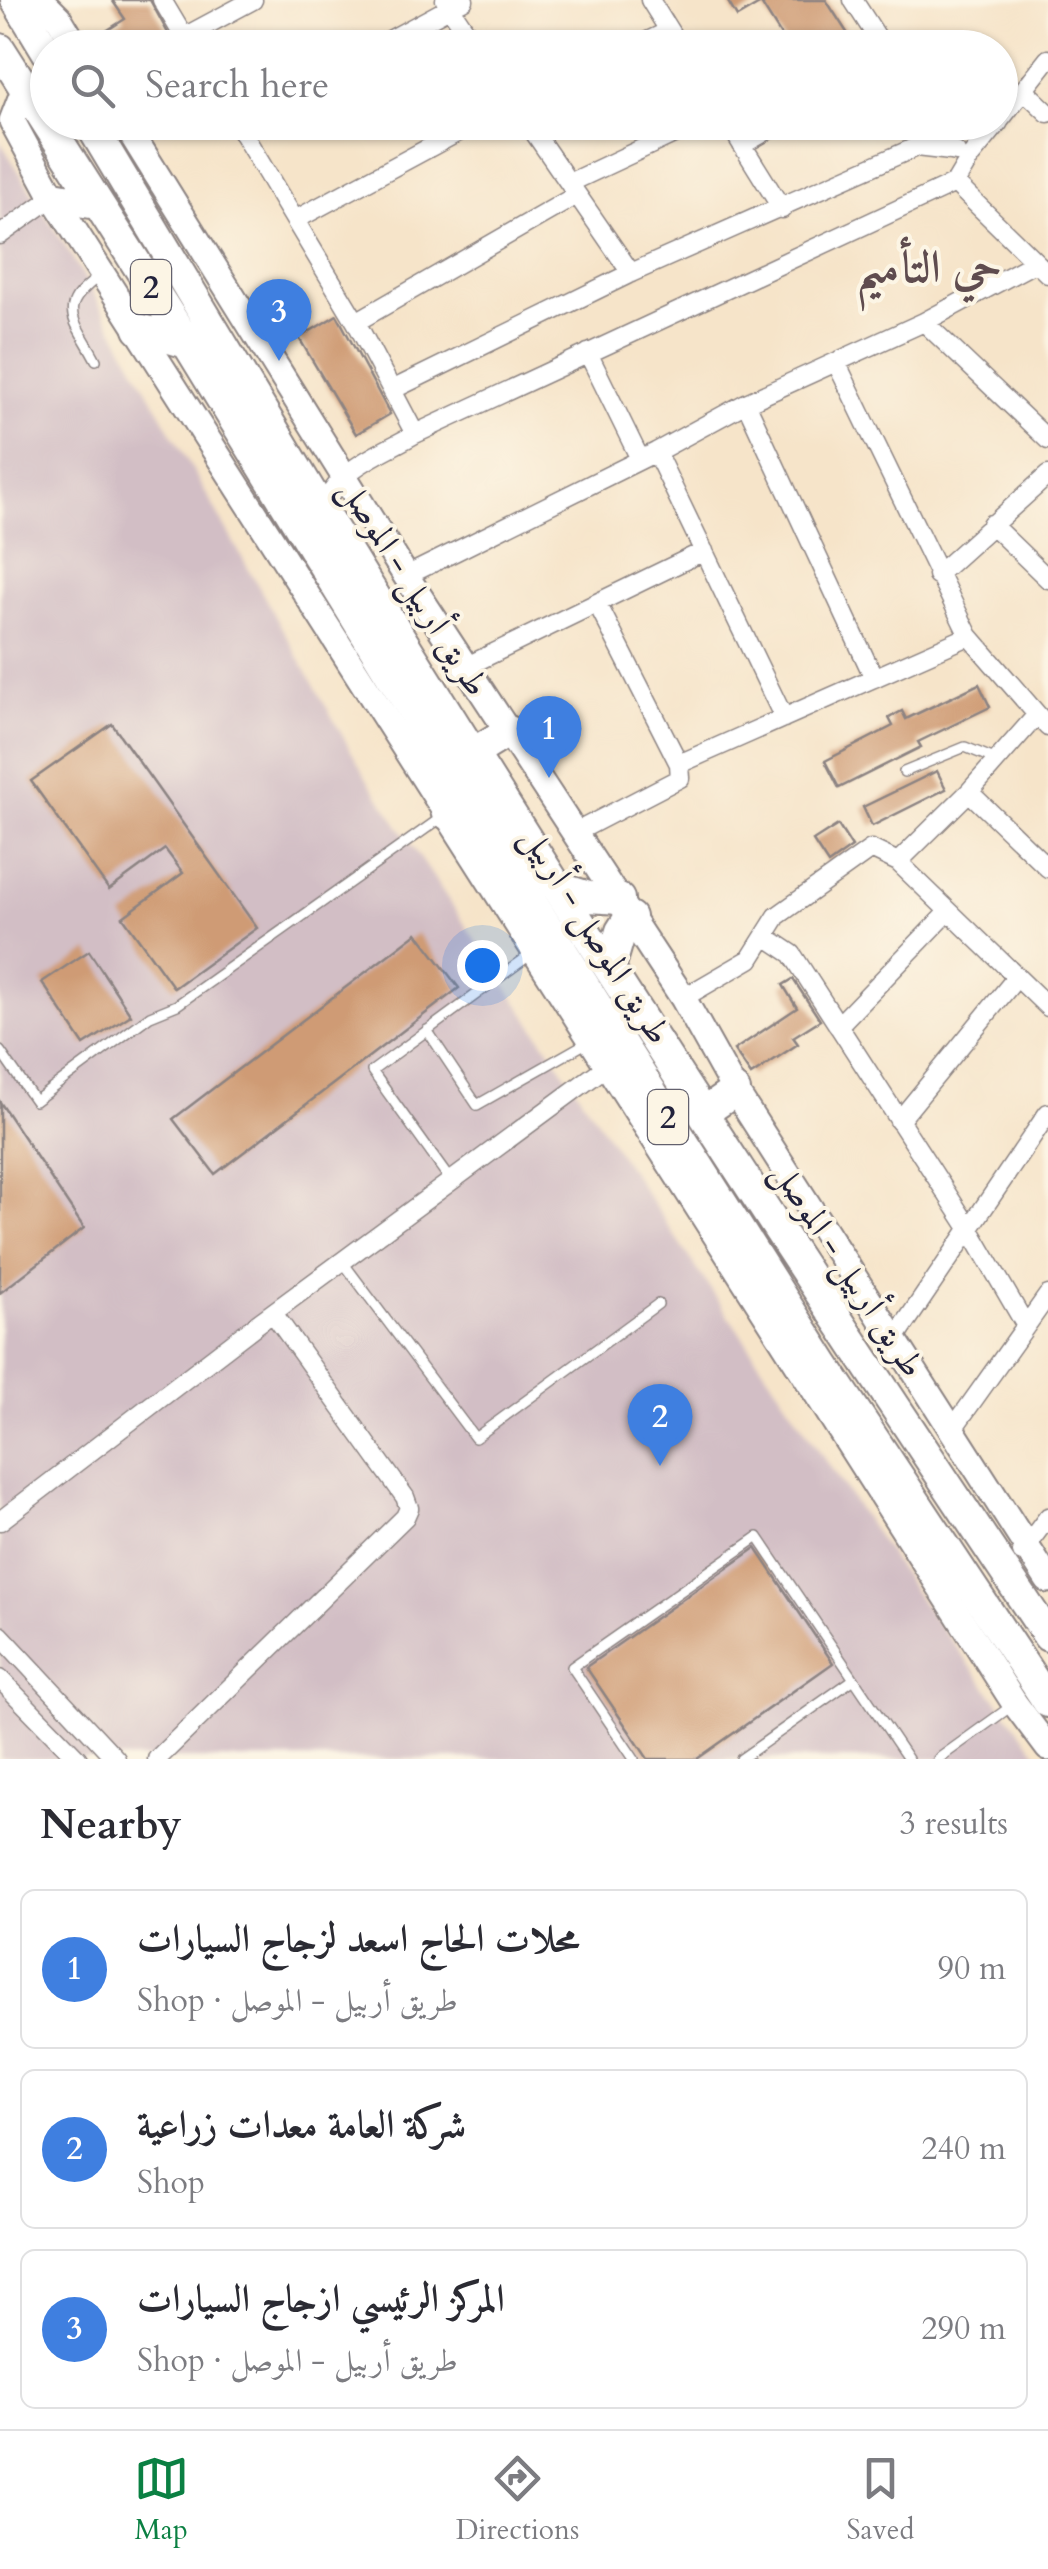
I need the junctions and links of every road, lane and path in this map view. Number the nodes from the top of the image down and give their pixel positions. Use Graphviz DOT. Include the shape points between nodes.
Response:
graph roads {
  1 [pos="16,0"];
  2 [pos="41,0"];
  3 [pos="162,0"];
  4 [pos="253,0"];
  5 [pos="650,0"];
  6 [pos="853,0"];
  7 [pos="453,2"];
  8 [pos="34,30"];
  9 [pos="67,30"];
  10 [pos="180,30"];
  11 [pos="206,30"];
  12 [pos="406,30"];
  13 [pos="468,30"];
  14 [pos="670,30"];
  15 [pos="872,30"];
  16 [pos="0,49"];
  17 [pos="1048,59"];
  18 [pos="18,86"];
  19 [pos="1025,91"];
  20 [pos="1018,100"];
  21 [pos="30,104"];
  22 [pos="1048,113"];
  23 [pos="54,140"];
  24 [pos="100,140"];
  25 [pos="135,140"];
  26 [pos="246,140"];
  27 [pos="443,140"];
  28 [pos="539,140"];
  29 [pos="665,140"];
  30 [pos="739,140"];
  31 [pos="749,140"];
  32 [pos="945,140"];
  33 [pos="985,140"];
  34 [pos="742,144"];
  35 [pos="951,150"];
  36 [pos="971,156"];
  37 [pos="954,183"];
  38 [pos="573,189"];
  39 [pos="54,197"];
  40 [pos="97,204"];
  41 [pos="782,209"];
  42 [pos="295,220"];
  43 [pos="0,235"];
  44 [pos="1042,268"];
  45 [pos="631,273"];
  46 [pos="103,274"];
  47 [pos="356,322"];
  48 [pos="924,322"];
  49 [pos="140,329"];
  50 [pos="187,343"];
  51 [pos="588,353"];
  52 [pos="96,360"];
  53 [pos="836,362"];
  54 [pos="394,389"];
  55 [pos="746,403"];
  56 [pos="415,434"];
  57 [pos="1048,440"];
  58 [pos="648,455"];
  59 [pos="344,474"];
  60 [pos="1048,475"];
  61 [pos="311,518"];
  62 [pos="991,524"];
  63 [pos="704,551"];
  64 [pos="406,576"];
  65 [pos="937,576"];
  66 [pos="1048,579"];
  67 [pos="596,603"];
  68 [pos="969,636"];
  69 [pos="465,667"];
  70 [pos="874,678"];
  71 [pos="784,718"];
  72 [pos="1042,722"];
  73 [pos="509,731"];
  74 [pos="426,733"];
  75 [pos="474,752"];
  76 [pos="997,760"];
  77 [pos="679,764"];
  78 [pos="904,772"];
  79 [pos="969,792"];
  80 [pos="447,814"];
  81 [pos="576,832"];
  82 [pos="898,862"];
  83 [pos="1048,868"];
  84 [pos="560,888"];
  85 [pos="625,908"];
  86 [pos="948,912"];
  87 [pos="766,936"];
  88 [pos="534,951"];
  89 [pos="610,968"];
  90 [pos="1016,978"];
  91 [pos="683,998"];
  92 [pos="1048,1007"];
  93 [pos="838,1026"];
  94 [pos="426,1030"];
  95 [pos="591,1040"];
  96 [pos="0,1051"];
  97 [pos="607,1066"];
  98 [pos="735,1091"];
  99 [pos="703,1113"];
  100 [pos="1048,1113"];
  101 [pos="899,1121"];
  102 [pos="450,1182"];
  103 [pos="969,1228"];
  104 [pos="740,1253"];
  105 [pos="342,1262"];
  106 [pos="1048,1295"];
  107 [pos="658,1304"];
  108 [pos="272,1313"];
  109 [pos="1026,1326"];
  110 [pos="894,1340"];
  111 [pos="952,1430"];
  112 [pos="1048,1517"];
  113 [pos="0,1521"];
  114 [pos="1027,1548"];
  115 [pos="1002,1568"];
  116 [pos="945,1572"];
  117 [pos="1048,1580"];
  118 [pos="0,1635"];
  119 [pos="1048,1636"];
  120 [pos="25,1665"];
  121 [pos="854,1680"];
  122 [pos="2,1681"];
  123 [pos="1048,1702"];
  124 [pos="1015,1704"];
  125 [pos="1048,1748"];
  126 [pos="78,1759"];
  127 [pos="116,1759"];
  128 [pos="157,1759"];
  129 [pos="634,1759"];
  130 [pos="741,1759"];
  131 [pos="908,1759"];
  132 [pos="938,1759"];
  1 -- 8 [label="highway"];
  2 -- 9 [label="main road"];
  3 -- 10 [label="street"];
  4 -- 11 [label="street"];
  5 -- 14 [label="street"];
  6 -- 15 [label="street"];
  7 -- 12 [label="street"];
  7 -- 13 [label="street"];
  16 -- 18 [label="highway, طريق الموصل - أربيل / 2"];
  17 -- 19 [label="street"];
  18 -- 21 [label="highway, طريق الموصل - أربيل / 2"];
  18 -- 39 [label="main road" via="12,121"];
  19 -- 20 [label="street"];
  19 -- 22 [label="street"];
  23 -- 40 [label="highway, طريق الموصل - أربيل / 2"];
  24 -- 61 [label="highway, طريق أربيل - الموصل"];
  25 -- 59 [label="main road"];
  26 -- 42 [label="street"];
  27 -- 42 [label="street"];
  28 -- 38 [label="street"];
  29 -- 38 [label="street"];
  30 -- 34 [label="street"];
  31 -- 34 [label="street"];
  32 -- 35 [label="street"];
  33 -- 36 [label="street"];
  34 -- 41 [label="street"];
  35 -- 36 [label="street"];
  35 -- 41 [label="street" via="916,147"];
  36 -- 37 [label="street"];
  37 -- 44 [label="street"];
  37 -- 51 [label="street"];
  38 -- 45 [label="street"];
  38 -- 47 [label="street"];
  39 -- 40 [label="highway"];
  39 -- 43 [label="street"];
  39 -- 46 [label="main road"];
  40 -- 50 [label="highway, طريق الموصل - أربيل / 2"];
  41 -- 45 [label="street"];
  42 -- 47 [label="street"];
  44 -- 48 [label="street"];
  45 -- 54 [label="street"];
  46 -- 49 [label="main road"];
  46 -- 52 [label="lane" via="80,290 70,311"];
  47 -- 54 [label="street"];
  48 -- 53 [label="street"];
  48 -- 57 [label="street"];
  49 -- 50 [label="highway"];
  49 -- 80 [label="main road"];
  50 -- 61 [label="highway, طريق الموصل - أربيل / 2"];
  51 -- 56 [label="street"];
  51 -- 58 [label="street"];
  53 -- 55 [label="street"];
  53 -- 65 [label="street"];
  54 -- 56 [label="street"];
  55 -- 58 [label="street"];
  55 -- 70 [label="street"];
  56 -- 59 [label="street"];
  58 -- 63 [label="street"];
  58 -- 64 [label="street"];
  59 -- 61 [label="street"];
  59 -- 64 [label="main road"];
  60 -- 62 [label="street"];
  61 -- 74 [label="highway, طريق الموصل - أربيل / 2"];
  61 -- 75 [label="highway, طريق أربيل - الموصل / 2"];
  62 -- 65 [label="street"];
  62 -- 66 [label="street"];
  63 -- 67 [label="street"];
  63 -- 71 [label="street"];
  64 -- 69 [label="main road"];
  65 -- 68 [label="street"];
  67 -- 69 [label="street"];
  67 -- 77 [label="street"];
  68 -- 70 [label="street"];
  68 -- 72 [label="street"];
  69 -- 73 [label="main road"];
  70 -- 71 [label="street"];
  71 -- 77 [label="street"];
  72 -- 76 [label="street"];
  73 -- 75 [label="highway"];
  73 -- 81 [label="main road"];
  74 -- 80 [label="highway"];
  74 -- 104 [label="highway, طريق الموصل - أربيل / 2"];
  75 -- 84 [label="highway, طريق أربيل - الموصل / 2"];
  76 -- 78 [label="lane" via="966,748"];
  76 -- 79 [label="street"];
  77 -- 81 [label="street" via="680,778"];
  79 -- 82 [label="street"];
  79 -- 83 [label="street"];
  80 -- 88 [label="main road"];
  80 -- 96 [label="lane" via="34,1101"];
  81 -- 85 [label="main road"];
  82 -- 86 [label="street"];
  82 -- 87 [label="street" via="871,849 777,916"];
  84 -- 85 [label="highway"];
  84 -- 89 [label="highway, طريق أربيل - الموصل / 2"];
  85 -- 89 [label="highway"];
  85 -- 91 [label="main road"];
  86 -- 90 [label="street"];
  86 -- 93 [label="street"];
  87 -- 91 [label="street" via="750,959"];
  87 -- 93 [label="street" via="792,954"];
  88 -- 94 [label="lane"];
  88 -- 95 [label="main road"];
  89 -- 99 [label="highway, طريق أربيل - الموصل / 2"];
  90 -- 92 [label="street"];
  90 -- 101 [label="street"];
  91 -- 98 [label="main road"];
  93 -- 101 [label="street"];
  94 -- 95 [label="lane" via="477,1105"];
  94 -- 102 [label="lane" via="372,1070"];
  95 -- 97 [label="main road"];
  97 -- 102 [label="street"];
  97 -- 104 [label="main road"];
  98 -- 99 [label="highway"];
  98 -- 110 [label="main road"];
  99 -- 115 [label="highway, طريق أربيل - الموصل / 2"];
  100 -- 103 [label="street"];
  101 -- 103 [label="street"];
  102 -- 105 [label="street"];
  103 -- 109 [label="street"];
  103 -- 110 [label="street"];
  104 -- 116 [label="highway, طريق الموصل - أربيل / 2"];
  105 -- 107 [label="lane" via="475,1438"];
  105 -- 108 [label="street"];
  106 -- 109 [label="street"];
  108 -- 113 [label="street"];
  108 -- 128 [label="street" via="409,1508"];
  109 -- 111 [label="street"];
  110 -- 111 [label="main road"];
  111 -- 114 [label="main road"];
  112 -- 114 [label="street"];
  114 -- 115 [label="street"];
  114 -- 117 [label="main road"];
  115 -- 119 [label="highway, طريق أربيل - الموصل / 2"];
  116 -- 123 [label="highway, طريق الموصل - أربيل / 2"];
  116 -- 124 [label="main road"];
  118 -- 120 [label="street"];
  120 -- 122 [label="street"];
  120 -- 127 [label="street"];
  121 -- 129 [label="lane" via="758,1537 572,1668"];
  121 -- 130 [label="lane"];
  121 -- 131 [label="lane"];
  122 -- 126 [label="street"];
  124 -- 125 [label="main road"];
  124 -- 132 [label="lane"];
}
